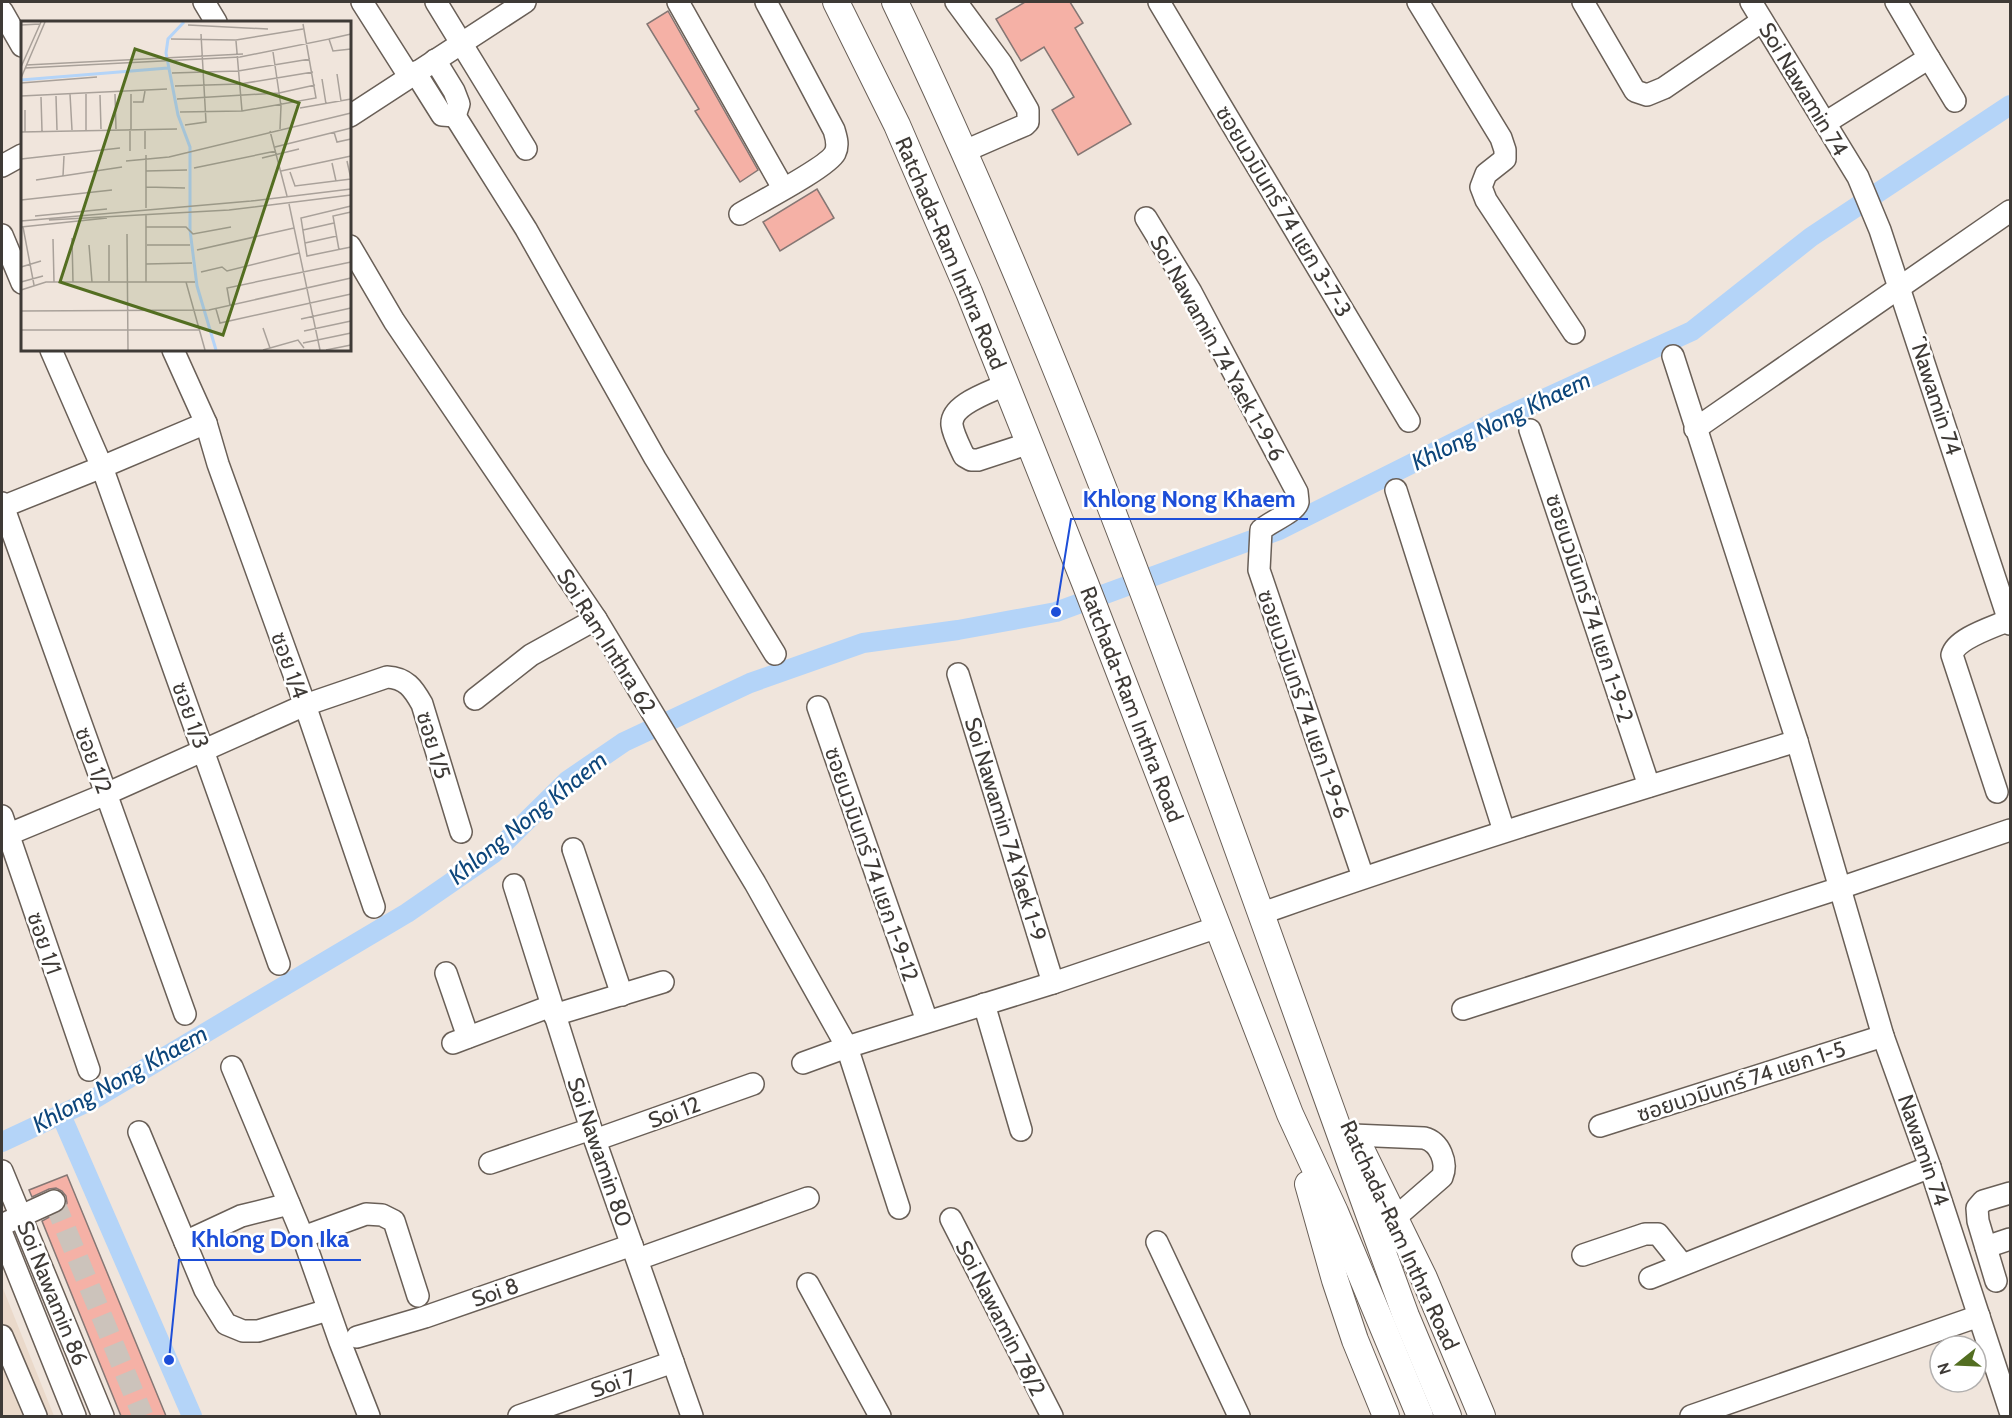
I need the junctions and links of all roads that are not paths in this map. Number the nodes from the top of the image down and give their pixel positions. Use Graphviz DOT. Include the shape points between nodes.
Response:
graph roads {
  1 [pos="204,2"];
  2 [pos="362,2"];
  3 [pos="436,2"];
  4 [pos="525,2"];
  5 [pos="678,2"];
  6 [pos="766,2"];
  7 [pos="836,2"];
  8 [pos="895,2"];
  9 [pos="956,2"];
  10 [pos="1159,2"];
  11 [pos="1418,2"];
  12 [pos="1584,2"];
  13 [pos="1751,2"];
  14 [pos="1896,2"];
  15 [pos="2,11"];
  16 [pos="215,21"];
  17 [pos="1762,21"];
  18 [pos="460,42"];
  19 [pos="21,44"];
  20 [pos="1929,58"];
  21 [pos="435,60"];
  22 [pos="408,77"];
  23 [pos="1955,101"];
  24 [pos="351,115"];
  25 [pos="455,116"];
  26 [pos="1825,123"];
  27 [pos="526,149"];
  28 [pos="965,151"];
  29 [pos="21,156"];
  30 [pos="2,166"];
  31 [pos="1858,177"];
  32 [pos="783,188"];
  33 [pos="2010,211"];
  34 [pos="741,214"];
  35 [pos="1146,218"];
  36 [pos="2,235"];
  37 [pos="351,248"];
  38 [pos="21,281"];
  39 [pos="1900,286"];
  40 [pos="1574,333"];
  41 [pos="51,351"];
  42 [pos="173,351"];
  43 [pos="1673,356"];
  44 [pos="1007,384"];
  45 [pos="1409,421"];
  46 [pos="206,423"];
  47 [pos="1695,429"];
  48 [pos="1530,430"];
  49 [pos="1030,443"];
  50 [pos="102,467"];
  51 [pos="1396,490"];
  52 [pos="2,505"];
  53 [pos="1261,530"];
  54 [pos="596,619"];
  55 [pos="2010,622"];
  56 [pos="776,654"];
  57 [pos="958,674"];
  58 [pos="475,699"];
  59 [pos="305,705"];
  60 [pos="818,707"];
  61 [pos="1797,741"];
  62 [pos="203,749"];
  63 [pos="1649,786"];
  64 [pos="1997,792"];
  65 [pos="106,794"];
  66 [pos="4,829"];
  67 [pos="2010,830"];
  68 [pos="1504,831"];
  69 [pos="461,832"];
  70 [pos="573,849"];
  71 [pos="1363,877"];
  72 [pos="514,885"];
  73 [pos="1840,888"];
  74 [pos="374,907"];
  75 [pos="1260,914"];
  76 [pos="1218,927"];
  77 [pos="279,964"];
  78 [pos="446,973"];
  79 [pos="663,982"];
  80 [pos="1053,983"];
  81 [pos="622,994"];
  82 [pos="984,1004"];
  83 [pos="553,1010"];
  84 [pos="1464,1010"];
  85 [pos="185,1014"];
  86 [pos="927,1021"];
  87 [pos="1883,1036"];
  88 [pos="839,1050"];
  89 [pos="1311,1057"];
  90 [pos="803,1064"];
  91 [pos="232,1067"];
  92 [pos="89,1070"];
  93 [pos="753,1084"];
  94 [pos="1290,1114"];
  95 [pos="1600,1126"];
  96 [pos="1021,1130"];
  97 [pos="139,1132"];
  98 [pos="593,1135"];
  99 [pos="1353,1135"];
  100 [pos="490,1163"];
  101 [pos="1930,1167"];
  102 [pos="2,1171"];
  103 [pos="2010,1193"];
  104 [pos="808,1198"];
  105 [pos="54,1201"];
  106 [pos="289,1204"];
  107 [pos="899,1208"];
  108 [pos="1396,1217"];
  109 [pos="951,1219"];
  110 [pos="11,1220"];
  111 [pos="2,1234"];
  112 [pos="303,1237"];
  113 [pos="2010,1239"];
  114 [pos="185,1242"];
  115 [pos="1157,1242"];
  116 [pos="1986,1247"];
  117 [pos="635,1252"];
  118 [pos="1583,1255"];
  119 [pos="1682,1264"];
  120 [pos="1650,1278"];
  121 [pos="2003,1278"];
  122 [pos="808,1284"];
  123 [pos="1970,1288"];
  124 [pos="418,1296"];
  125 [pos="328,1310"];
  126 [pos="1979,1316"];
  127 [pos="2,1336"];
  128 [pos="357,1337"];
  129 [pos="673,1362"];
  130 [pos="2010,1412"];
  131 [pos="36,1416"];
  132 [pos="75,1416"];
  133 [pos="103,1416"];
  134 [pos="369,1416"];
  135 [pos="519,1416"];
  136 [pos="692,1416"];
  137 [pos="880,1416"];
  138 [pos="1052,1416"];
  139 [pos="1239,1416"];
  140 [pos="1386,1416"];
  141 [pos="1420,1416"];
  142 [pos="1448,1416"];
  143 [pos="1482,1416"];
  144 [pos="1691,1416"];
  1 -- 16 [label="street"];
  2 -- 22 [label="street"];
  3 -- 18 [label="street"];
  4 -- 18 [label="street"];
  5 -- 32 [label="street"];
  6 -- 32 [label="street" via="838,142 830,160"];
  7 -- 44 [label="main road, Ratchada-Ram Inthra Road" via="897,125"];
  8 -- 28 [label="main road, Ratchada-Ram Inthra Road"];
  9 -- 28 [label="street" via="1001,63 1029,116 1025,125"];
  10 -- 45 [label="street, ซอยนวมินทร์ 74 แยก 3-7-3"];
  11 -- 40 [label="street" via="1501,138 1505,159 1486,174 1481,187 1486,200"];
  12 -- 17 [label="street" via="1635,91 1647,95 1664,88"];
  13 -- 17 [label="street, Soi Nawamin 74"];
  14 -- 20 [label="street"];
  15 -- 19 [label="street"];
  17 -- 26 [label="street, Soi Nawamin 74"];
  18 -- 21 [label="street"];
  18 -- 27 [label="street"];
  20 -- 23 [label="street"];
  20 -- 26 [label="street"];
  21 -- 22 [label="street"];
  21 -- 25 [label="street" via="459,104"];
  22 -- 24 [label="street"];
  22 -- 25 [label="street" via="442,115"];
  25 -- 56 [label="street" via="526,230 655,458"];
  26 -- 31 [label="street, Soi Nawamin 74"];
  28 -- 75 [label="main road, Ratchada-Ram Inthra Road" via="1134,566"];
  29 -- 30 [label="street"];
  31 -- 39 [label="street, ์Nawamin 74"];
  32 -- 34 [label="street"];
  33 -- 39 [label="street"];
  35 -- 53 [label="street, Soi Nawamin 74 Yaek 1-9-6" via="1191,292 1297,492 1294,509"];
  36 -- 38 [label="street"];
  37 -- 54 [label="street, Soi Ram Inthra 62" via="394,321"];
  39 -- 47 [label="street"];
  39 -- 55 [label="street, ์Nawamin 74"];
  41 -- 50 [label="street, ซอย 1/3"];
  42 -- 46 [label="street, ซอย 1/4"];
  43 -- 47 [label="street, Nawamin 74"];
  44 -- 49 [label="main road, Ratchada-Ram Inthra Road"];
  44 -- 49 [label="street" via="959,407 953,415 952,425 964,456 978,460"];
  46 -- 50 [label="street"];
  46 -- 59 [label="street, ซอย 1/4"];
  47 -- 61 [label="street, Nawamin 74"];
  48 -- 63 [label="street, ซอยนวมินทร์ 74 แยก 1-9-2"];
  49 -- 76 [label="main road, Ratchada-Ram Inthra Road"];
  50 -- 52 [label="street"];
  50 -- 62 [label="street, ซอย 1/3"];
  51 -- 68 [label="street"];
  52 -- 65 [label="street, ซอย 1/2"];
  53 -- 71 [label="street, ซอยนวมินทร์ 74 แยก 1-9-6" via="1258,570"];
  54 -- 58 [label="street" via="531,655"];
  54 -- 88 [label="street, Soi Ram Inthra 62" via="755,883"];
  55 -- 64 [label="street" via="1963,640 1953,648 1952,655"];
  57 -- 80 [label="street, Soi Nawamin 74 Yaek 1-9"];
  59 -- 62 [label="street"];
  59 -- 69 [label="street, ซอย 1/5" via="387,677 400,678 413,688 422,704"];
  59 -- 74 [label="street, ซอย 1/4"];
  60 -- 86 [label="street, ซอยนวมินทร์ 74 แยก 1-9-12"];
  61 -- 63 [label="street"];
  61 -- 73 [label="street, Nawamin 74"];
  62 -- 65 [label="street"];
  62 -- 77 [label="street, ซอย 1/3"];
  63 -- 68 [label="street"];
  65 -- 66 [label="street"];
  65 -- 85 [label="street, ซอย 1/2"];
  66 -- 92 [label="street, ซอย 1/1"];
  67 -- 73 [label="street"];
  68 -- 71 [label="street"];
  70 -- 81 [label="street"];
  71 -- 75 [label="street"];
  72 -- 83 [label="street, Soi Nawamin 80"];
  73 -- 84 [label="street"];
  73 -- 87 [label="street, Nawamin 74"];
  75 -- 89 [label="main road, Ratchada-Ram Inthra Road"];
  76 -- 80 [label="street"];
  76 -- 94 [label="main road, Ratchada-Ram Inthra Road"];
  78 -- 83 [label="street" via="461,1040"];
  79 -- 81 [label="street"];
  80 -- 82 [label="street"];
  81 -- 83 [label="street"];
  82 -- 86 [label="street"];
  82 -- 96 [label="street"];
  83 -- 98 [label="street, Soi Nawamin 80"];
  86 -- 88 [label="street"];
  87 -- 95 [label="street, ซอยนวมินทร์ 74 แยก 1-5"];
  87 -- 101 [label="street, Nawamin 74"];
  88 -- 90 [label="street"];
  88 -- 107 [label="street, Soi Ram Inthra 62"];
  89 -- 99 [label="main road, Ratchada-Ram Inthra Road"];
  89 -- 142 [label="main road, Ratchada-Ram Inthra Road" via="1406,1316"];
  91 -- 106 [label="street"];
  93 -- 98 [label="street, Soi 12"];
  94 -- 140 [label="main road, Ratchada-Ram Inthra Road" via="1335,1280"];
  94 -- 141 [label="main road, Ratchada-Ram Inthra Road"];
  97 -- 114 [label="street"];
  98 -- 100 [label="street, Soi 12"];
  98 -- 117 [label="street, Soi Nawamin 80"];
  99 -- 108 [label="main road, Ratchada-Ram Inthra Road"];
  99 -- 108 [label="street" via="1424,1138 1437,1145 1444,1162 1442,1178"];
  101 -- 119 [label="street"];
  101 -- 123 [label="street, Nawamin 74"];
  102 -- 110 [label="street, Soi Nawamin 86"];
  103 -- 116 [label="street" via="1983,1201 1977,1208"];
  104 -- 117 [label="street, Soi 8"];
  105 -- 110 [label="street"];
  106 -- 112 [label="street"];
  106 -- 114 [label="street" via="241,1216"];
  108 -- 143 [label="main road, Ratchada-Ram Inthra Road"];
  109 -- 138 [label="street, Soi Nawamin 78/2"];
  110 -- 133 [label="street, Soi Nawamin 86"];
  111 -- 132 [label="street, Soi Nawamin 86"];
  112 -- 124 [label="street" via="366,1214 394,1221"];
  112 -- 125 [label="street"];
  113 -- 116 [label="street"];
  114 -- 125 [label="street" via="205,1290 226,1324 243,1331 258,1331"];
  115 -- 139 [label="street"];
  116 -- 121 [label="street"];
  117 -- 128 [label="street, Soi 8"];
  117 -- 129 [label="street, Soi Nawamin 80"];
  118 -- 119 [label="street" via="1645,1234 1658,1234"];
  119 -- 120 [label="street"];
  121 -- 123 [label="street"];
  122 -- 137 [label="street"];
  123 -- 126 [label="street, Nawamin 74"];
  125 -- 134 [label="street"];
  126 -- 130 [label="street, Nawamin 74"];
  126 -- 144 [label="street"];
  127 -- 131 [label="street"];
  129 -- 135 [label="street, Soi 7"];
  129 -- 136 [label="street, Soi Nawamin 80"];
}
